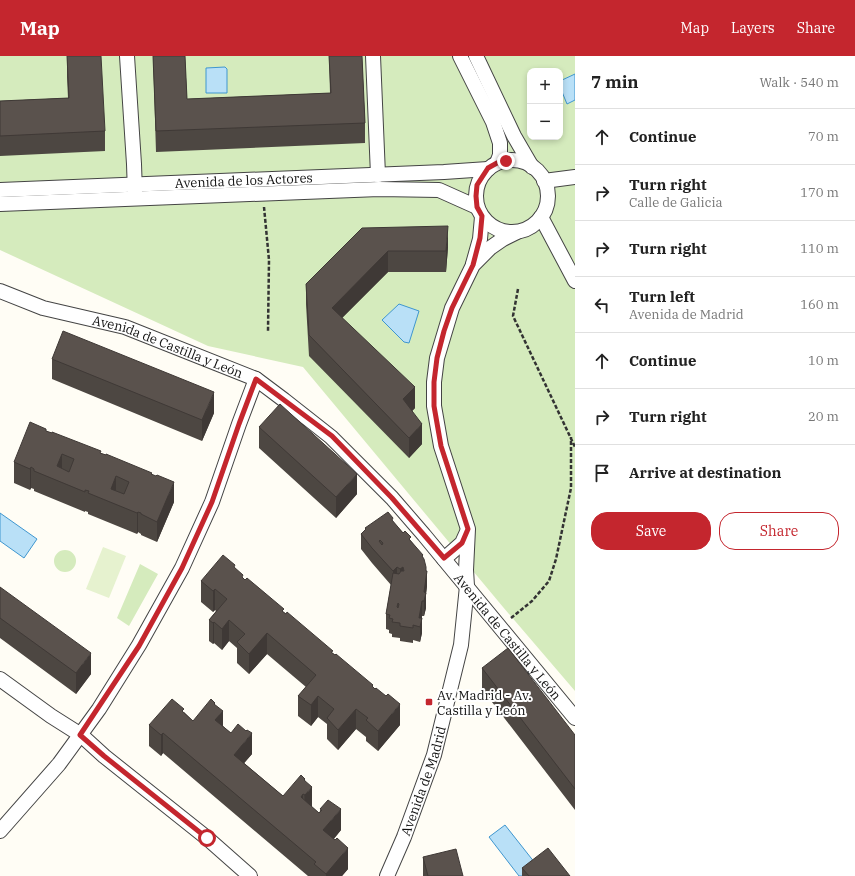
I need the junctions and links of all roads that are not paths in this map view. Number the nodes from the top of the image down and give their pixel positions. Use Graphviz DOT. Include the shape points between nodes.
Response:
graph roads {
  1 [pos="127,56"];
  2 [pos="373,56"];
  3 [pos="460,56"];
  4 [pos="476,56"];
  5 [pos="493,166"];
  6 [pos="532,167"];
  7 [pos="378,175"];
  8 [pos="575,177"];
  9 [pos="544,181"];
  10 [pos="0,190"];
  11 [pos="135,191"];
  12 [pos="0,204"];
  13 [pos="480,212"];
  14 [pos="541,217"];
  15 [pos="517,232"];
  16 [pos="473,265"];
  17 [pos="575,281"];
  18 [pos="0,291"];
  19 [pos="256,379"];
  20 [pos="468,529"];
  21 [pos="444,558"];
  22 [pos="467,586"];
  23 [pos="0,679"];
  24 [pos="575,718"];
  25 [pos="80,735"];
  26 [pos="0,830"];
  27 [pos="250,876"];
  28 [pos="387,876"];
  1 -- 11 [label="street"];
  2 -- 7 [label="street"];
  3 -- 5 [label="street" via="493,122 500,143 500,155"];
  4 -- 6 [label="street" via="514,136"];
  5 -- 6 [label="street" via="515,160"];
  5 -- 7 [label="street, Avenida de los Actores" via="444,172"];
  5 -- 13 [label="street" via="477,185 476,196"];
  6 -- 9 [label="street"];
  7 -- 11 [label="street, Avenida de los Actores"];
  8 -- 9 [label="street"];
  9 -- 14 [label="street" via="548,199"];
  10 -- 11 [label="street, Avenida de los Actores"];
  11 -- 12 [label="street, Avenida de los Actores"];
  11 -- 13 [label="street, Avenida de los Actores" via="262,193 427,189 439,190"];
  13 -- 15 [label="street" via="498,229"];
  13 -- 16 [label="street" via="480,238"];
  14 -- 15 [label="street" via="526,229"];
  14 -- 17 [label="street"];
  15 -- 16 [label="street" via="490,248"];
  16 -- 20 [label="street" via="446,323 434,382 434,406 441,446"];
  18 -- 19 [label="street, Avenida de Castilla y León" via="43,308 125,327"];
  19 -- 21 [label="street, Avenida de Castilla y León" via="332,436 392,498"];
  19 -- 25 [label="street" via="212,502 182,568 139,646"];
  20 -- 21 [label="street" via="462,543"];
  20 -- 22 [label="street"];
  21 -- 22 [label="street, Avenida de Castilla y León"];
  22 -- 24 [label="street, Avenida de Castilla y León"];
  22 -- 28 [label="street, Avenida de Madrid" via="461,644 434,755"];
  23 -- 25 [label="street"];
  25 -- 26 [label="street" via="59,764"];
  25 -- 27 [label="street"];
}
